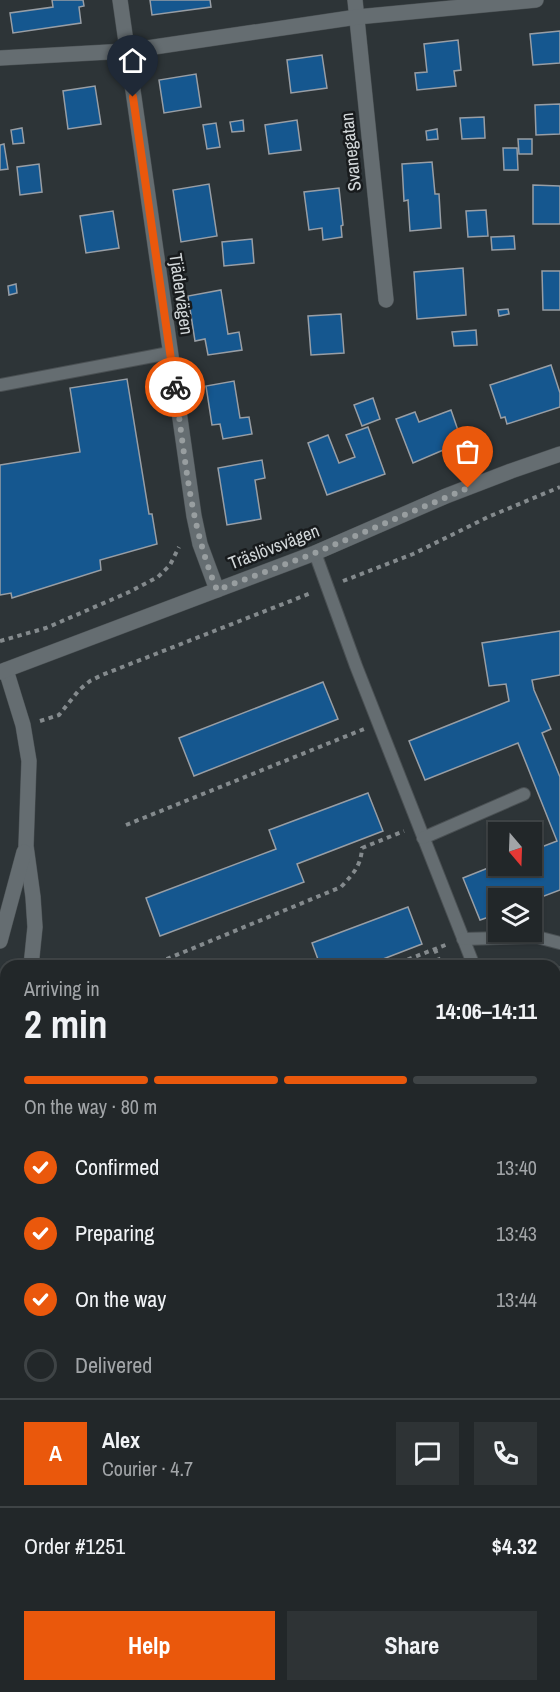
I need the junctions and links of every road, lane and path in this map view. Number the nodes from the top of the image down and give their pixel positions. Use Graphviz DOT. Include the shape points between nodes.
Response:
graph roads {
  1 [pos="120,0"];
  2 [pos="355,0"];
  3 [pos="536,0"];
  4 [pos="357,17"];
  5 [pos="127,51"];
  6 [pos="0,58"];
  7 [pos="386,300"];
  8 [pos="170,353"];
  9 [pos="0,386"];
  10 [pos="560,454"];
  11 [pos="560,487"];
  12 [pos="315,553"];
  13 [pos="329,586"];
  14 [pos="217,590"];
  15 [pos="3,671"];
  16 [pos="378,723"];
  17 [pos="23,725"];
  18 [pos="524,794"];
  19 [pos="126,825"];
  20 [pos="418,825"];
  21 [pos="423,838"];
  22 [pos="26,846"];
  23 [pos="463,939"];
  24 [pos="0,941"];
  25 [pos="560,943"];
  26 [pos="435,949"];
  27 [pos="32,960"];
  28 [pos="165,960"];
  29 [pos="407,960"];
  30 [pos="439,960"];
  31 [pos="472,960"];
  1 -- 5 [label="street, Tjädervägen"];
  2 -- 4 [label="street, Svanegatan"];
  3 -- 4 [label="street"];
  4 -- 5 [label="street"];
  4 -- 7 [label="street, Svanegatan"];
  5 -- 6 [label="street"];
  5 -- 8 [label="street, Tjädervägen"];
  8 -- 9 [label="lane"];
  8 -- 14 [label="street, Tjädervägen" via="194,516"];
  10 -- 12 [label="street, Träslövsvägen" via="446,496"];
  11 -- 13 [label="path" via="413,554"];
  12 -- 13 [label="lane"];
  12 -- 14 [label="street, Träslövsvägen"];
  13 -- 16 [label="lane"];
  13 -- 17 [label="path" via="102,675 80,690 55,718"];
  14 -- 15 [label="street, Träslövsvägen"];
  15 -- 17 [label="street"];
  16 -- 19 [label="path"];
  16 -- 20 [label="lane"];
  17 -- 22 [label="street" via="30,762"];
  18 -- 21 [label="lane"];
  20 -- 21 [label="lane"];
  20 -- 28 [label="path" via="362,848 355,872 341,887"];
  21 -- 23 [label="lane"];
  22 -- 24 [label="street"];
  22 -- 27 [label="street" via="35,927"];
  23 -- 25 [label="lane" via="537,937"];
  23 -- 26 [label="path"];
  23 -- 31 [label="lane"];
  26 -- 29 [label="path"];
  26 -- 30 [label="path"];
}
